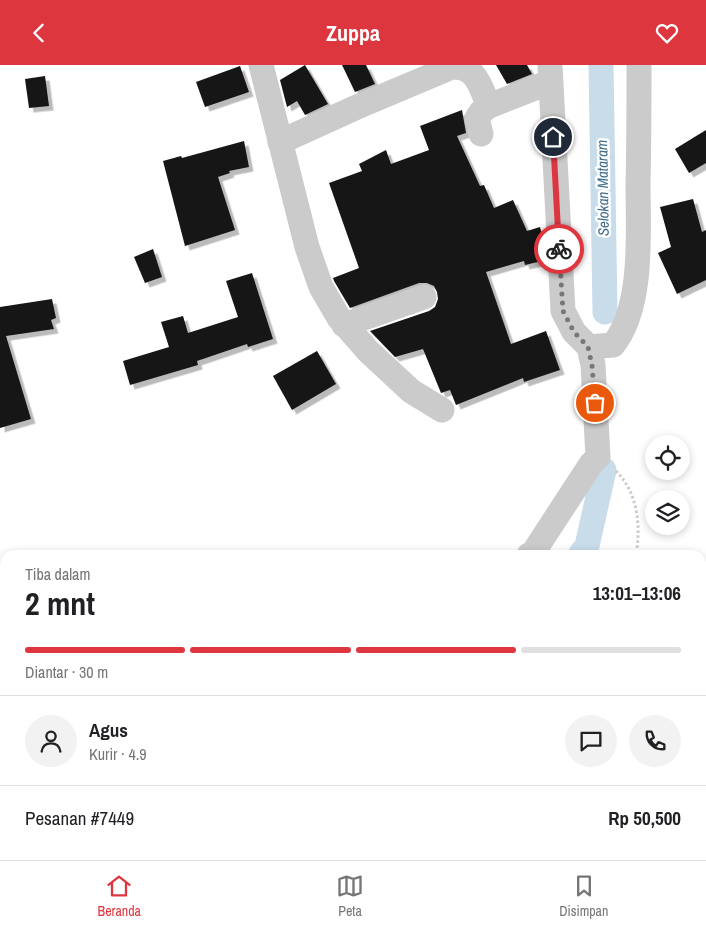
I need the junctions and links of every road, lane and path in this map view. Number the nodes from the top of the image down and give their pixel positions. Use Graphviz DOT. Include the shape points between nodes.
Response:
graph roads {
  1 [pos="261,65"];
  2 [pos="639,65"];
  3 [pos="550,74"];
  4 [pos="489,106"];
  5 [pos="481,133"];
  6 [pos="280,142"];
  7 [pos="424,297"];
  8 [pos="344,325"];
  9 [pos="590,356"];
  10 [pos="442,410"];
  11 [pos="598,449"];
  12 [pos="535,550"];
  13 [pos="637,550"];
  1 -- 6 [label="street"];
  2 -- 9 [label="street" via="638,265 631,307 622,334 613,345"];
  3 -- 4 [label="street"];
  3 -- 9 [label="street" via="563,311"];
  4 -- 5 [label="street" via="477,118"];
  4 -- 6 [label="street" via="473,73 463,66 452,67"];
  6 -- 8 [label="street" via="307,247 322,287"];
  7 -- 8 [label="street"];
  8 -- 10 [label="street" via="410,391"];
  9 -- 11 [label="street"];
  11 -- 12 [label="street" via="591,465"];
  11 -- 13 [label="path" via="624,480 631,495 639,520"];
}
